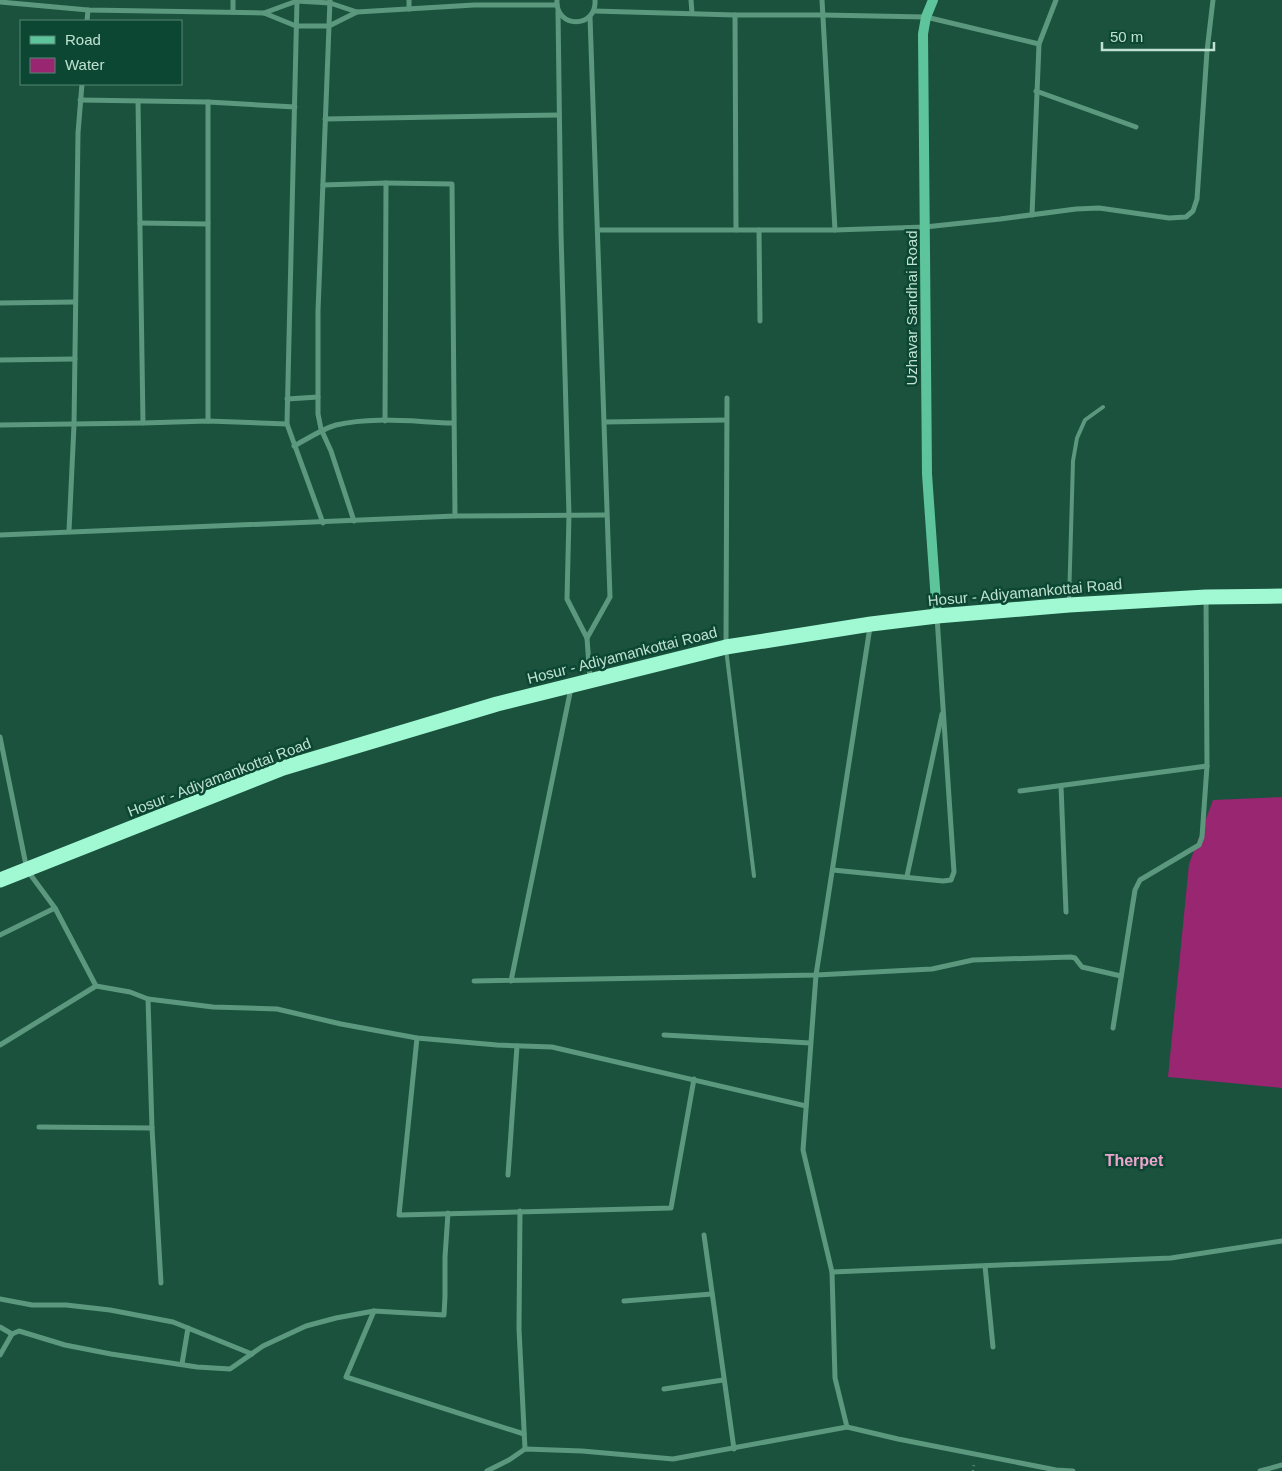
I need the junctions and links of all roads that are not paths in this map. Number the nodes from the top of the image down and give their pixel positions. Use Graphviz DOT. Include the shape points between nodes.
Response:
graph roads {
  1 [pos="51,0"];
  2 [pos="233,0"];
  3 [pos="408,0"];
  4 [pos="595,0"];
  5 [pos="691,0"];
  6 [pos="822,0"];
  7 [pos="933,0"];
  8 [pos="1056,0"];
  9 [pos="1213,0"];
  10 [pos="297,1"];
  11 [pos="330,1"];
  12 [pos="0,2"];
  13 [pos="474,3"];
  14 [pos="557,5"];
  15 [pos="50,7"];
  16 [pos="409,9"];
  17 [pos="88,10"];
  18 [pos="594,11"];
  19 [pos="233,12"];
  20 [pos="357,12"];
  21 [pos="264,13"];
  22 [pos="692,13"];
  23 [pos="735,15"];
  24 [pos="823,15"];
  25 [pos="590,16"];
  26 [pos="926,17"];
  27 [pos="87,20"];
  28 [pos="296,26"];
  29 [pos="329,26"];
  30 [pos="1039,44"];
  31 [pos="82,85"];
  32 [pos="1036,91"];
  33 [pos="80,100"];
  34 [pos="138,101"];
  35 [pos="208,102"];
  36 [pos="295,107"];
  37 [pos="559,115"];
  38 [pos="325,119"];
  39 [pos="1136,128"];
  40 [pos="386,183"];
  41 [pos="323,185"];
  42 [pos="1032,215"];
  43 [pos="140,223"];
  44 [pos="208,224"];
  45 [pos="925,226"];
  46 [pos="598,230"];
  47 [pos="736,230"];
  48 [pos="760,230"];
  49 [pos="835,230"];
  50 [pos="75,302"];
  51 [pos="0,303"];
  52 [pos="760,321"];
  53 [pos="0,360"];
  54 [pos="75,360"];
  55 [pos="318,397"];
  56 [pos="726,398"];
  57 [pos="287,399"];
  58 [pos="1103,407"];
  59 [pos="726,420"];
  60 [pos="208,421"];
  61 [pos="385,421"];
  62 [pos="605,422"];
  63 [pos="453,423"];
  64 [pos="142,424"];
  65 [pos="286,424"];
  66 [pos="0,425"];
  67 [pos="74,425"];
  68 [pos="322,432"];
  69 [pos="294,446"];
  70 [pos="569,515"];
  71 [pos="606,515"];
  72 [pos="455,516"];
  73 [pos="354,521"];
  74 [pos="322,523"];
  75 [pos="69,532"];
  76 [pos="0,535"];
  77 [pos="1282,596"];
  78 [pos="1206,597"];
  79 [pos="1069,605"];
  80 [pos="937,616"];
  81 [pos="871,624"];
  82 [pos="588,638"];
  83 [pos="726,647"];
  84 [pos="590,680"];
  85 [pos="572,684"];
  86 [pos="944,706"];
  87 [pos="0,737"];
  88 [pos="1207,766"];
  89 [pos="1061,786"];
  90 [pos="1020,792"];
  91 [pos="27,870"];
  92 [pos="833,870"];
  93 [pos="754,876"];
  94 [pos="908,876"];
  95 [pos="0,880"];
  96 [pos="55,908"];
  97 [pos="1066,912"];
  98 [pos="0,935"];
  99 [pos="816,975"];
  100 [pos="1121,976"];
  101 [pos="474,981"];
  102 [pos="511,981"];
  103 [pos="96,986"];
  104 [pos="148,999"];
  105 [pos="1113,1028"];
  106 [pos="664,1035"];
  107 [pos="417,1038"];
  108 [pos="810,1043"];
  109 [pos="0,1045"];
  110 [pos="517,1046"];
  111 [pos="694,1079"];
  112 [pos="806,1106"];
  113 [pos="39,1127"];
  114 [pos="152,1128"];
  115 [pos="508,1175"];
  116 [pos="520,1211"];
  117 [pos="448,1213"];
  118 [pos="704,1235"];
  119 [pos="1282,1241"];
  120 [pos="986,1266"];
  121 [pos="832,1272"];
  122 [pos="161,1283"];
  123 [pos="712,1294"];
  124 [pos="0,1299"];
  125 [pos="624,1301"];
  126 [pos="374,1311"];
  127 [pos="0,1327"];
  128 [pos="188,1328"];
  129 [pos="12,1334"];
  130 [pos="993,1347"];
  131 [pos="252,1354"];
  132 [pos="0,1355"];
  133 [pos="182,1364"];
  134 [pos="723,1380"];
  135 [pos="664,1389"];
  136 [pos="847,1427"];
  137 [pos="524,1434"];
  138 [pos="525,1449"];
  139 [pos="734,1449"];
  140 [pos="1282,1465"];
  141 [pos="487,1471"];
  142 [pos="1073,1471"];
  143 [pos="1260,1471"];
  1 -- 15 [label="street"];
  2 -- 19 [label="street"];
  3 -- 16 [label="street"];
  4 -- 18 [label="street"];
  5 -- 22 [label="street"];
  6 -- 24 [label="street"];
  7 -- 26 [label="main road, Uzhavar Sandhai Road"];
  8 -- 30 [label="street"];
  9 -- 42 [label="street" via="1194,211 1186,217 1169,218 1099,208"];
  10 -- 11 [label="street"];
  10 -- 21 [label="street"];
  10 -- 28 [label="street"];
  11 -- 20 [label="street"];
  11 -- 29 [label="street"];
  12 -- 15 [label="street"];
  13 -- 14 [label="street"];
  13 -- 16 [label="street"];
  14 -- 25 [label="street" via="567,20 573,22"];
  14 -- 37 [label="street"];
  15 -- 17 [label="street"];
  16 -- 20 [label="street"];
  17 -- 19 [label="street"];
  17 -- 27 [label="street"];
  18 -- 22 [label="street"];
  18 -- 25 [label="street"];
  19 -- 21 [label="street"];
  20 -- 29 [label="street"];
  21 -- 28 [label="street"];
  22 -- 23 [label="street"];
  23 -- 24 [label="street"];
  23 -- 47 [label="street"];
  24 -- 26 [label="street"];
  24 -- 49 [label="street"];
  25 -- 46 [label="street"];
  26 -- 30 [label="street"];
  26 -- 45 [label="main road, Uzhavar Sandhai Road" via="923,34"];
  28 -- 29 [label="street"];
  28 -- 36 [label="street"];
  29 -- 38 [label="street"];
  30 -- 32 [label="street"];
  31 -- 33 [label="street"];
  32 -- 39 [label="street"];
  32 -- 42 [label="street"];
  33 -- 34 [label="street"];
  33 -- 50 [label="street"];
  34 -- 35 [label="street"];
  34 -- 43 [label="street"];
  35 -- 36 [label="street"];
  35 -- 44 [label="street"];
  36 -- 57 [label="street"];
  37 -- 38 [label="street"];
  37 -- 70 [label="street"];
  38 -- 41 [label="street"];
  40 -- 41 [label="street"];
  40 -- 61 [label="street"];
  40 -- 63 [label="street" via="452,184"];
  41 -- 55 [label="street"];
  42 -- 45 [label="street"];
  43 -- 44 [label="street"];
  43 -- 64 [label="street"];
  44 -- 60 [label="street"];
  45 -- 49 [label="street"];
  45 -- 80 [label="main road, Uzhavar Sandhai Road" via="927,474"];
  46 -- 47 [label="street"];
  46 -- 62 [label="street"];
  47 -- 48 [label="street"];
  48 -- 49 [label="street"];
  48 -- 52 [label="street"];
  50 -- 51 [label="street"];
  50 -- 54 [label="street"];
  53 -- 54 [label="street"];
  54 -- 67 [label="street"];
  55 -- 57 [label="street"];
  55 -- 68 [label="street"];
  56 -- 59 [label="street"];
  57 -- 65 [label="street"];
  58 -- 79 [label="lane" via="1085,420 1077,438 1073,461"];
  59 -- 62 [label="street"];
  59 -- 83 [label="street"];
  60 -- 64 [label="street"];
  60 -- 65 [label="street"];
  61 -- 63 [label="street"];
  61 -- 68 [label="street" via="334,426"];
  62 -- 71 [label="street"];
  63 -- 72 [label="street"];
  64 -- 67 [label="street"];
  65 -- 69 [label="street"];
  66 -- 67 [label="street"];
  67 -- 75 [label="street"];
  68 -- 69 [label="street"];
  68 -- 73 [label="street"];
  69 -- 74 [label="street"];
  70 -- 71 [label="street"];
  70 -- 72 [label="street"];
  70 -- 82 [label="street" via="567,599"];
  71 -- 82 [label="street" via="610,597"];
  72 -- 73 [label="street"];
  73 -- 74 [label="street"];
  74 -- 75 [label="street"];
  75 -- 76 [label="street"];
  77 -- 78 [label="highway, Hosur - Adiyamankottai Road"];
  78 -- 79 [label="highway, Hosur - Adiyamankottai Road"];
  78 -- 88 [label="street"];
  79 -- 80 [label="highway, Hosur - Adiyamankottai Road"];
  80 -- 81 [label="highway, Hosur - Adiyamankottai Road"];
  80 -- 86 [label="street"];
  81 -- 83 [label="highway, Hosur - Adiyamankottai Road"];
  81 -- 92 [label="street"];
  82 -- 84 [label="street"];
  83 -- 84 [label="highway, Hosur - Adiyamankottai Road"];
  83 -- 93 [label="lane"];
  84 -- 85 [label="highway, Hosur - Adiyamankottai Road"];
  85 -- 91 [label="highway, Hosur - Adiyamankottai Road" via="283,768"];
  85 -- 102 [label="street"];
  86 -- 94 [label="street"];
  86 -- 94 [label="street" via="954,872 951,880 943,881"];
  87 -- 91 [label="street"];
  88 -- 89 [label="street"];
  88 -- 100 [label="street" via="1199,845 1140,880 1135,890"];
  89 -- 90 [label="street"];
  89 -- 97 [label="street"];
  91 -- 95 [label="highway, Hosur - Adiyamankottai Road"];
  91 -- 96 [label="street"];
  92 -- 94 [label="street"];
  92 -- 99 [label="street"];
  96 -- 98 [label="street"];
  96 -- 103 [label="street"];
  99 -- 100 [label="street" via="932,969 972,960 1071,957 1082,967"];
  99 -- 102 [label="street"];
  99 -- 108 [label="street"];
  100 -- 105 [label="street"];
  101 -- 102 [label="street"];
  103 -- 104 [label="street"];
  103 -- 109 [label="street"];
  104 -- 107 [label="street" via="213,1007 277,1009"];
  104 -- 114 [label="street"];
  106 -- 108 [label="street"];
  107 -- 110 [label="street"];
  107 -- 117 [label="street" via="399,1214"];
  108 -- 112 [label="street"];
  110 -- 111 [label="street" via="552,1047"];
  110 -- 115 [label="street"];
  111 -- 112 [label="street"];
  111 -- 116 [label="street" via="671,1208"];
  112 -- 121 [label="street" via="803,1150"];
  113 -- 114 [label="street"];
  114 -- 122 [label="street"];
  116 -- 117 [label="street"];
  116 -- 137 [label="street" via="519,1329"];
  117 -- 126 [label="street" via="444,1316"];
  118 -- 123 [label="street"];
  119 -- 120 [label="street" via="1172,1258"];
  120 -- 121 [label="street"];
  120 -- 130 [label="street"];
  121 -- 136 [label="street" via="835,1378"];
  123 -- 125 [label="street"];
  123 -- 134 [label="street"];
  124 -- 128 [label="street" via="32,1305 110,1310"];
  126 -- 131 [label="street" via="306,1326"];
  126 -- 137 [label="street" via="346,1377"];
  127 -- 129 [label="street"];
  128 -- 131 [label="street"];
  128 -- 133 [label="street"];
  129 -- 132 [label="street"];
  129 -- 133 [label="street" via="19,1331 65,1345"];
  131 -- 133 [label="street" via="230,1369"];
  134 -- 135 [label="street"];
  134 -- 139 [label="street"];
  136 -- 139 [label="street"];
  136 -- 142 [label="street" via="898,1440"];
  137 -- 138 [label="street"];
  138 -- 139 [label="street" via="674,1459"];
  138 -- 141 [label="street"];
  140 -- 143 [label="street"];
}
